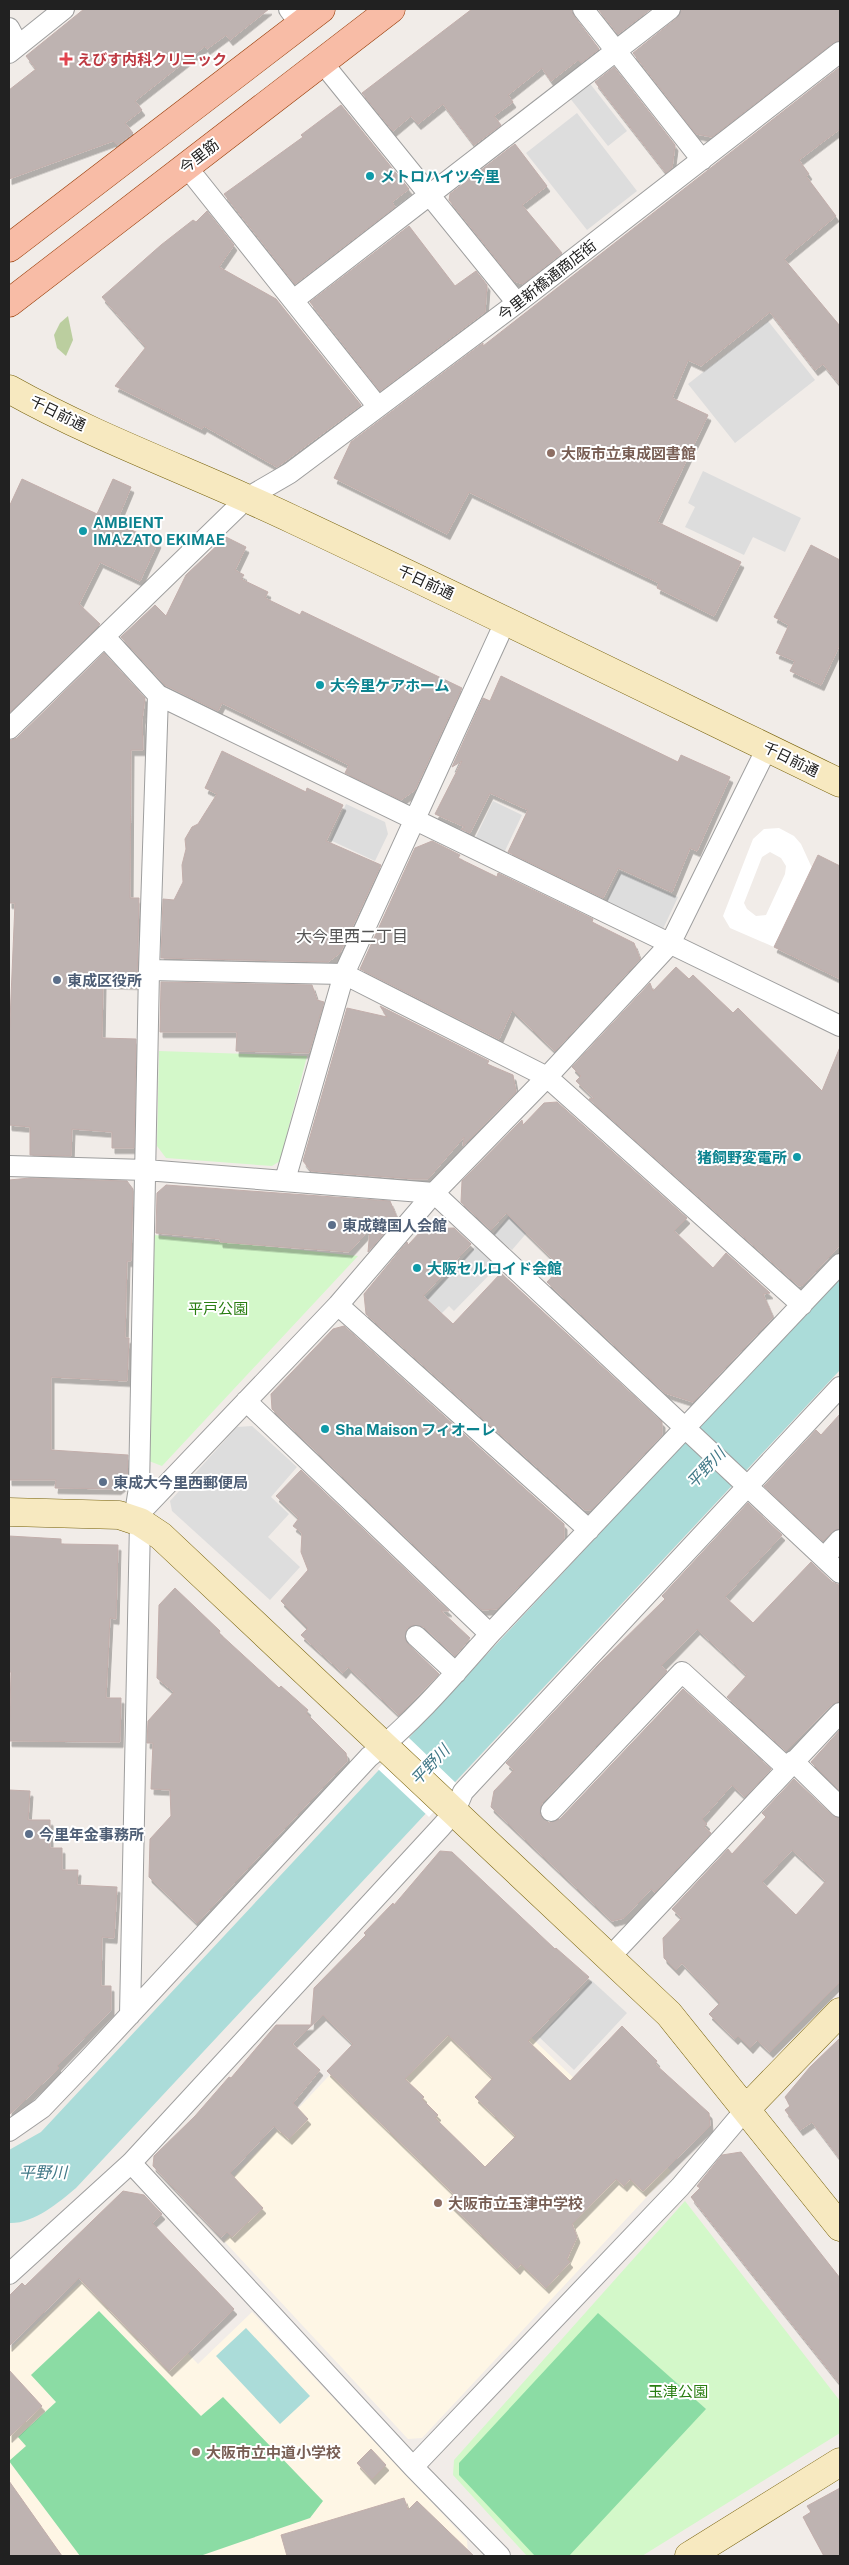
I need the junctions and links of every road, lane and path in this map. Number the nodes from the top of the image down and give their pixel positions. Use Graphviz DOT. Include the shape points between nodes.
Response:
graph roads {
  1 [pos="64,9"];
  2 [pos="391,9"];
  3 [pos="583,9"];
  4 [pos="670,9"];
  5 [pos="303,14"];
  6 [pos="9,28"];
  7 [pos="13,49"];
  8 [pos="615,51"];
  9 [pos="840,52"];
  10 [pos="321,61"];
  11 [pos="702,160"];
  12 [pos="186,166"];
  13 [pos="432,195"];
  14 [pos="9,248"];
  15 [pos="295,299"];
  16 [pos="9,303"];
  17 [pos="518,303"];
  18 [pos="9,389"];
  19 [pos="378,407"];
  20 [pos="247,498"];
  21 [pos="506,620"];
  22 [pos="105,636"];
  23 [pos="158,696"];
  24 [pos="9,729"];
  25 [pos="767,748"];
  26 [pos="840,783"];
  27 [pos="414,818"];
  28 [pos="670,944"];
  29 [pos="149,970"];
  30 [pos="344,974"];
  31 [pos="840,1026"];
  32 [pos="547,1077"];
  33 [pos="9,1166"];
  34 [pos="146,1170"];
  35 [pos="285,1180"];
  36 [pos="434,1193"];
  37 [pos="840,1264"];
  38 [pos="338,1304"];
  39 [pos="802,1305"];
  40 [pos="840,1387"];
  41 [pos="246,1401"];
  42 [pos="688,1431"];
  43 [pos="745,1483"];
  44 [pos="9,1512"];
  45 [pos="137,1521"];
  46 [pos="589,1530"];
  47 [pos="840,1540"];
  48 [pos="824,1558"];
  49 [pos="840,1573"];
  50 [pos="490,1634"];
  51 [pos="416,1636"];
  52 [pos="456,1673"];
  53 [pos="840,1713"];
  54 [pos="388,1749"];
  55 [pos="790,1765"];
  56 [pos="449,1806"];
  57 [pos="840,1807"];
  58 [pos="551,1811"];
  59 [pos="609,1958"];
  60 [pos="840,2012"];
  61 [pos="130,2015"];
  62 [pos="746,2109"];
  63 [pos="9,2130"];
  64 [pos="131,2163"];
  65 [pos="840,2227"];
  66 [pos="9,2274"];
  67 [pos="840,2462"];
  68 [pos="414,2468"];
  69 [pos="500,2556"];
  70 [pos="689,2556"];
  1 -- 7 [label="street"];
  2 -- 10 [label="main road, 今里筋"];
  3 -- 8 [label="street"];
  4 -- 8 [label="street"];
  5 -- 14 [label="main road"];
  6 -- 7 [label="street"];
  8 -- 11 [label="street"];
  8 -- 13 [label="street"];
  9 -- 11 [label="street, 今里新橋通商店街"];
  10 -- 12 [label="main road, 今里筋"];
  10 -- 13 [label="street"];
  11 -- 17 [label="street, 今里新橋通商店街"];
  12 -- 15 [label="street"];
  12 -- 16 [label="main road, 今里筋"];
  13 -- 15 [label="street"];
  13 -- 17 [label="street"];
  15 -- 19 [label="street"];
  17 -- 19 [label="street, 今里新橋通商店街"];
  18 -- 20 [label="street, 千日前通" via="126,446"];
  19 -- 20 [label="street, 今里新橋通商店街" via="290,473"];
  20 -- 21 [label="street, 千日前通"];
  20 -- 22 [label="street, 今里新橋通商店街"];
  21 -- 25 [label="street, 千日前通"];
  21 -- 27 [label="street"];
  22 -- 23 [label="street"];
  22 -- 24 [label="street, 今里新橋通商店街"];
  23 -- 27 [label="street"];
  23 -- 29 [label="street"];
  25 -- 26 [label="street, 千日前通"];
  25 -- 28 [label="street"];
  27 -- 28 [label="street"];
  27 -- 30 [label="street"];
  28 -- 31 [label="street"];
  28 -- 32 [label="street"];
  29 -- 30 [label="street"];
  29 -- 34 [label="street"];
  30 -- 32 [label="street"];
  30 -- 35 [label="street"];
  32 -- 36 [label="street"];
  32 -- 39 [label="street"];
  33 -- 34 [label="street"];
  34 -- 35 [label="street"];
  34 -- 45 [label="street"];
  35 -- 36 [label="street"];
  36 -- 38 [label="street"];
  36 -- 42 [label="street"];
  37 -- 39 [label="street"];
  38 -- 41 [label="street"];
  38 -- 46 [label="street"];
  39 -- 42 [label="street"];
  40 -- 43 [label="street"];
  41 -- 45 [label="street"];
  41 -- 50 [label="street"];
  42 -- 43 [label="street"];
  42 -- 46 [label="street"];
  43 -- 48 [label="street"];
  43 -- 56 [label="street"];
  44 -- 45 [label="street" via="119,1515"];
  45 -- 54 [label="street" via="161,1536"];
  45 -- 61 [label="street"];
  46 -- 50 [label="street"];
  47 -- 48 [label="street"];
  48 -- 49 [label="street"];
  50 -- 52 [label="street"];
  51 -- 52 [label="street"];
  52 -- 54 [label="street"];
  53 -- 55 [label="street"];
  54 -- 56 [label="street"];
  54 -- 61 [label="street" via="369,1757"];
  55 -- 57 [label="street"];
  55 -- 58 [label="street" via="682,1672"];
  55 -- 59 [label="street"];
  56 -- 59 [label="street"];
  56 -- 64 [label="street"];
  59 -- 62 [label="street" via="669,2014"];
  60 -- 62 [label="street"];
  61 -- 63 [label="street" via="42,2108"];
  62 -- 65 [label="street"];
  62 -- 68 [label="street" via="680,2187"];
  64 -- 66 [label="street"];
  64 -- 68 [label="street"];
  67 -- 70 [label="street"];
  68 -- 69 [label="street"];
}
